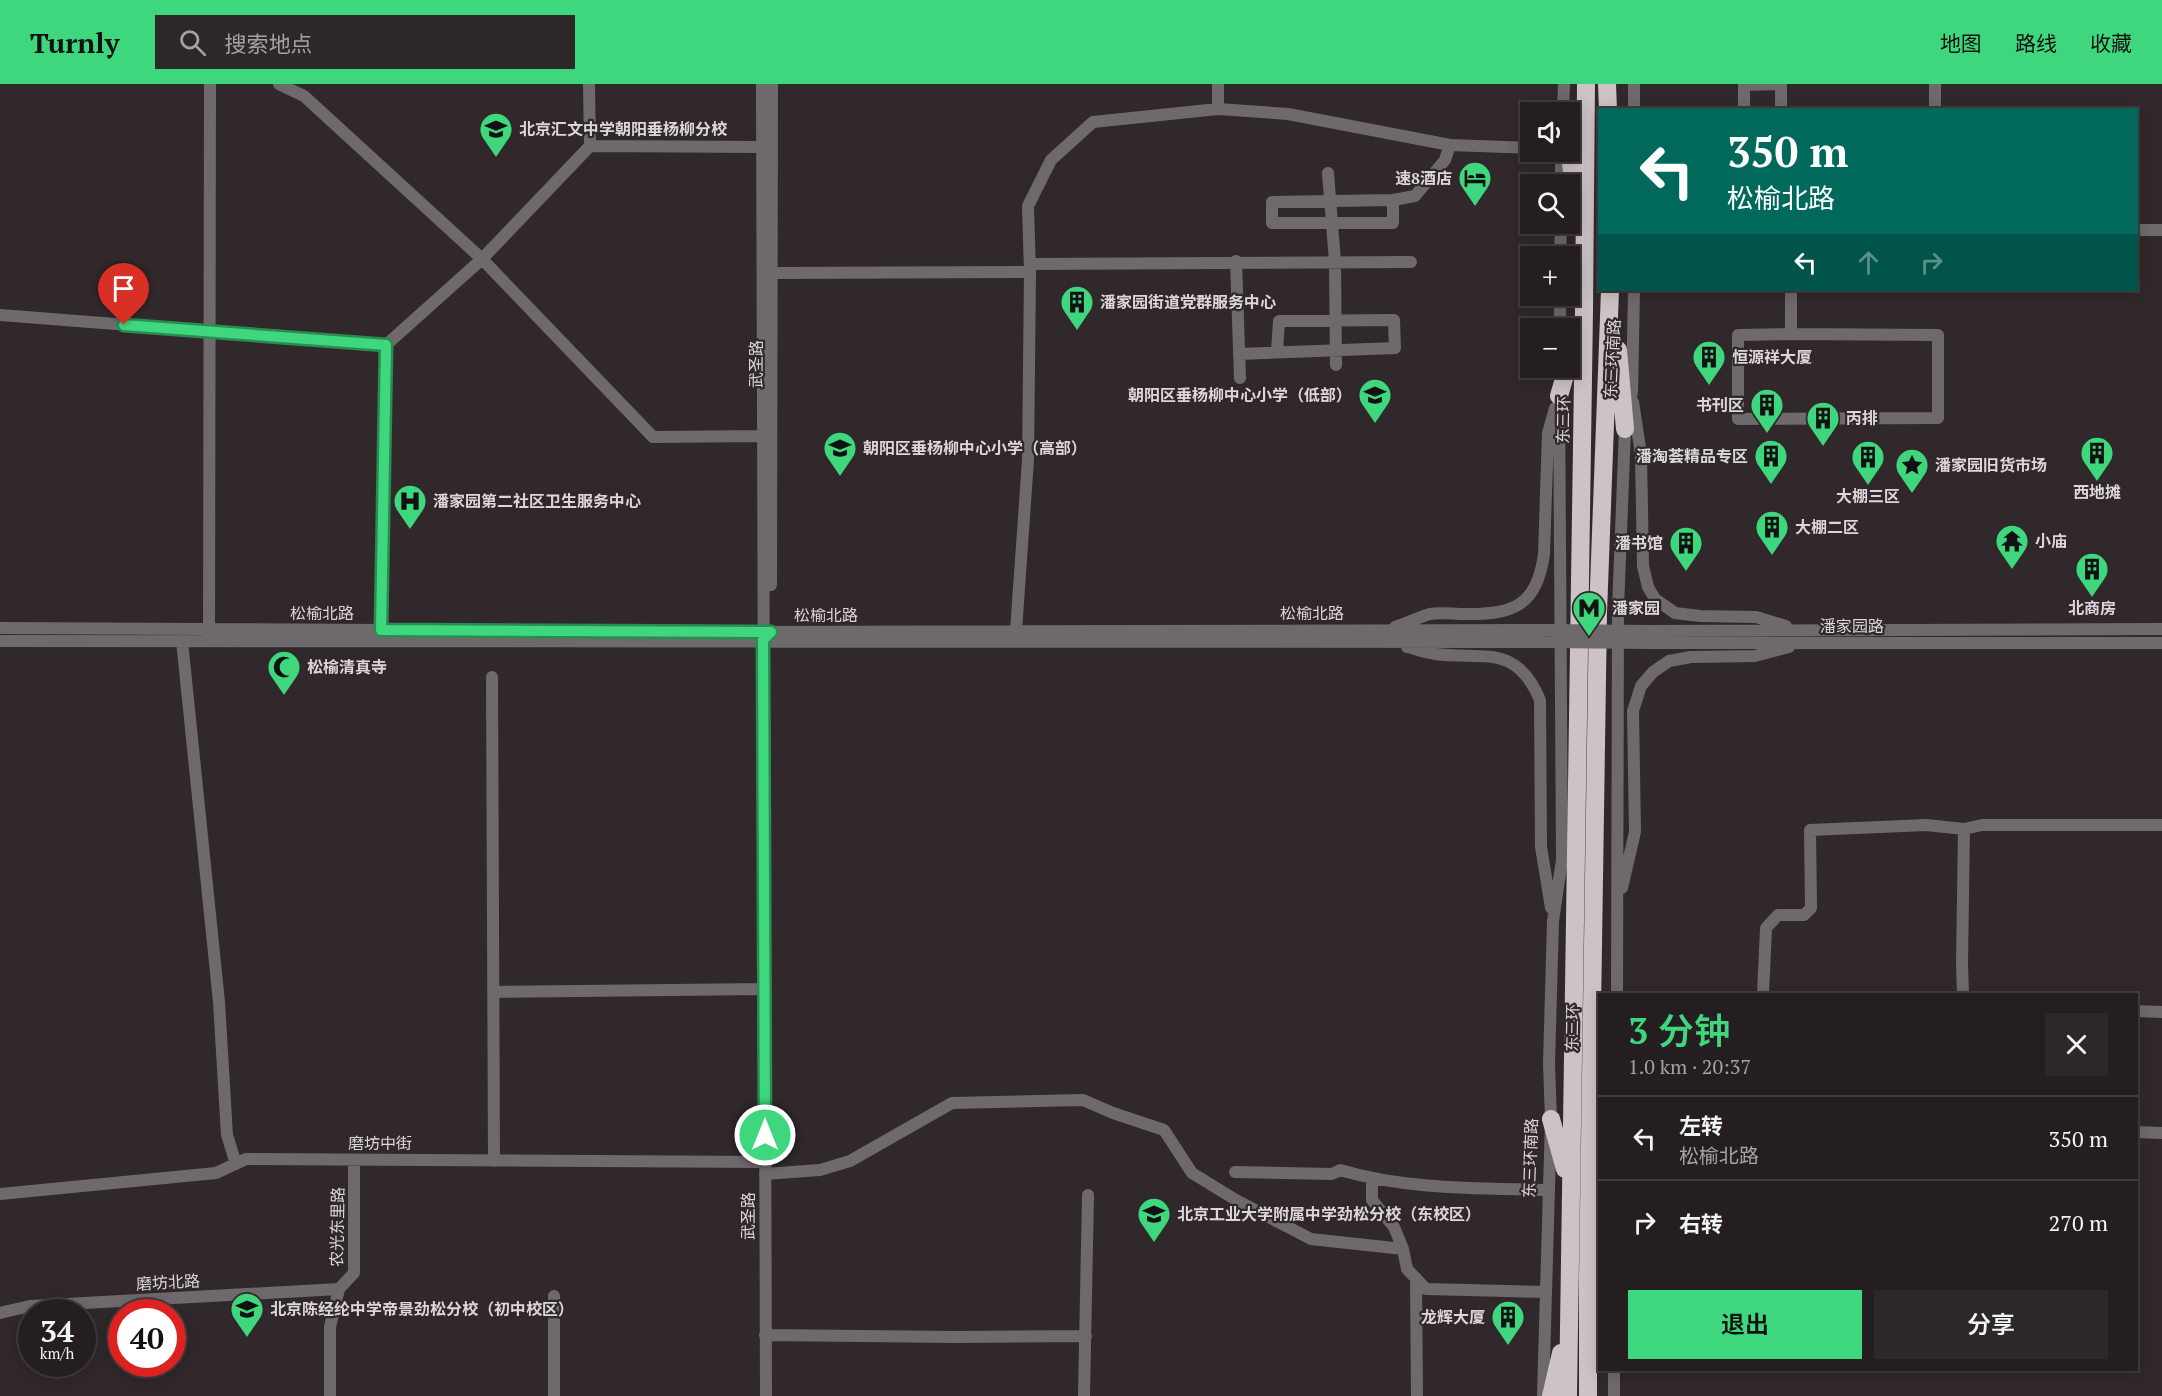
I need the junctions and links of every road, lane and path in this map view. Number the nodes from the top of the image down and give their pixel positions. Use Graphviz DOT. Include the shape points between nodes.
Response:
graph roads {
  1 [pos="210,84"];
  2 [pos="279,84"];
  3 [pos="589,84"];
  4 [pos="762,84"];
  5 [pos="772,84"];
  6 [pos="1218,84"];
  7 [pos="1564,84"];
  8 [pos="1586,84"];
  9 [pos="1607,84"];
  10 [pos="1634,84"];
  11 [pos="1744,84"];
  12 [pos="1935,84"];
  13 [pos="1563,102"];
  14 [pos="1608,108"];
  15 [pos="1634,108"];
  16 [pos="1744,108"];
  17 [pos="1781,108"];
  18 [pos="1935,108"];
  19 [pos="1218,109"];
  20 [pos="1450,145"];
  21 [pos="590,146"];
  22 [pos="762,147"];
  23 [pos="1520,148"];
  24 [pos="1571,162"];
  25 [pos="1328,173"];
  26 [pos="1393,200"];
  27 [pos="1330,201"];
  28 [pos="1332,223"];
  29 [pos="2138,230"];
  30 [pos="2162,230"];
  31 [pos="1584,247"];
  32 [pos="482,259"];
  33 [pos="1236,261"];
  34 [pos="1335,262"];
  35 [pos="1411,262"];
  36 [pos="1030,268"];
  37 [pos="772,273"];
  38 [pos="1634,291"];
  39 [pos="1791,291"];
  40 [pos="1610,299"];
  41 [pos="1584,310"];
  42 [pos="0,315"];
  43 [pos="1335,321"];
  44 [pos="1580,324"];
  45 [pos="211,332"];
  46 [pos="1791,334"];
  47 [pos="386,345"];
  48 [pos="1336,351"];
  49 [pos="1277,352"];
  50 [pos="1239,354"];
  51 [pos="1336,365"];
  52 [pos="1240,378"];
  53 [pos="1559,378"];
  54 [pos="1564,378"];
  55 [pos="1632,392"];
  56 [pos="1559,396"];
  57 [pos="1625,429"];
  58 [pos="763,436"];
  59 [pos="1589,613"];
  60 [pos="0,628"];
  61 [pos="2162,629"];
  62 [pos="381,630"];
  63 [pos="1798,630"];
  64 [pos="1016,631"];
  65 [pos="209,635"];
  66 [pos="766,635"];
  67 [pos="1389,636"];
  68 [pos="1651,637"];
  69 [pos="0,641"];
  70 [pos="182,641"];
  71 [pos="1808,642"];
  72 [pos="2162,643"];
  73 [pos="1588,661"];
  74 [pos="492,677"];
  75 [pos="2162,825"];
  76 [pos="1964,829"];
  77 [pos="1617,909"];
  78 [pos="1553,921"];
  79 [pos="764,989"];
  80 [pos="493,992"];
  81 [pos="1617,993"];
  82 [pos="1763,993"];
  83 [pos="1963,993"];
  84 [pos="2138,1011"];
  85 [pos="2162,1012"];
  86 [pos="1551,1119"];
  87 [pos="2138,1132"];
  88 [pos="2162,1133"];
  89 [pos="354,1160"];
  90 [pos="494,1161"];
  91 [pos="236,1164"];
  92 [pos="765,1168"];
  93 [pos="1235,1172"];
  94 [pos="1372,1180"];
  95 [pos="1548,1190"];
  96 [pos="1570,1190"];
  97 [pos="0,1194"];
  98 [pos="1088,1195"];
  99 [pos="1403,1249"];
  100 [pos="1416,1278"];
  101 [pos="339,1289"];
  102 [pos="1545,1292"];
  103 [pos="554,1296"];
  104 [pos="0,1312"];
  105 [pos="1569,1313"];
  106 [pos="765,1335"];
  107 [pos="1086,1336"];
  108 [pos="1614,1371"];
  109 [pos="330,1396"];
  110 [pos="554,1396"];
  111 [pos="765,1396"];
  112 [pos="1084,1396"];
  113 [pos="1417,1396"];
  114 [pos="1543,1396"];
  115 [pos="1551,1396"];
  116 [pos="1568,1396"];
  117 [pos="1588,1396"];
  118 [pos="1614,1396"];
  1 -- 45 [label="street"];
  2 -- 32 [label="street" via="304,96"];
  3 -- 21 [label="street"];
  4 -- 22 [label="street, 武圣路"];
  5 -- 37 [label="street, 武圣路"];
  6 -- 19 [label="street"];
  7 -- 13 [label="street"];
  8 -- 31 [label="highway, 东三环"];
  9 -- 14 [label="highway"];
  10 -- 15 [label="street"];
  11 -- 16 [label="street"];
  11 -- 17 [label="street" via="1781,84"];
  12 -- 18 [label="street"];
  19 -- 20 [label="street" via="1288,114"];
  19 -- 36 [label="street" via="1093,122 1051,160 1028,206"];
  20 -- 23 [label="street"];
  20 -- 26 [label="street" via="1445,160 1415,196"];
  21 -- 22 [label="street"];
  21 -- 32 [label="street"];
  22 -- 58 [label="street, 武圣路"];
  24 -- 31 [label="highway"];
  25 -- 27 [label="street"];
  26 -- 27 [label="street"];
  26 -- 28 [label="street" via="1394,223"];
  27 -- 28 [label="street"];
  27 -- 28 [label="street" via="1272,202 1272,223"];
  28 -- 34 [label="street"];
  29 -- 30 [label="street"];
  31 -- 41 [label="highway, 东三环"];
  32 -- 47 [label="street"];
  32 -- 58 [label="street" via="653,437"];
  33 -- 34 [label="street"];
  33 -- 36 [label="street"];
  33 -- 50 [label="street"];
  34 -- 35 [label="street"];
  34 -- 43 [label="street"];
  36 -- 37 [label="street"];
  36 -- 64 [label="street" via="1028,460"];
  37 -- 66 [label="street, 武圣路"];
  38 -- 55 [label="street, 东三环南路"];
  39 -- 46 [label="street"];
  40 -- 57 [label="highway" via="1617,326"];
  40 -- 59 [label="highway"];
  41 -- 44 [label="highway"];
  41 -- 59 [label="highway, 东三环"];
  42 -- 45 [label="street"];
  43 -- 48 [label="street"];
  43 -- 48 [label="street" via="1394,320 1395,348"];
  43 -- 49 [label="street" via="1279,321"];
  45 -- 47 [label="street"];
  45 -- 65 [label="street"];
  46 -- 46 [label="street" via="1938,335 1938,418 1738,419 1738,334"];
  47 -- 62 [label="street"];
  48 -- 49 [label="street"];
  48 -- 51 [label="street"];
  49 -- 50 [label="street"];
  50 -- 52 [label="street"];
  53 -- 56 [label="street"];
  54 -- 56 [label="highway"];
  55 -- 57 [label="street, 东三环南路"];
  55 -- 63 [label="street" via="1641,454 1643,566 1655,599 1676,613 1756,617"];
  56 -- 67 [label="street" via="1548,432 1544,554 1536,588 1510,610 1491,614 1432,613"];
  56 -- 78 [label="street" via="1562,860"];
  57 -- 77 [label="street, 东三环南路" via="1618,609"];
  58 -- 66 [label="street, 武圣路"];
  59 -- 73 [label="highway"];
  60 -- 65 [label="street, 松榆北路"];
  61 -- 63 [label="street, 潘家园路"];
  62 -- 65 [label="street, 松榆北路"];
  62 -- 66 [label="street, 松榆北路"];
  63 -- 68 [label="street, 潘家园路"];
  64 -- 66 [label="street, 松榆北路"];
  64 -- 67 [label="street, 松榆北路"];
  65 -- 66 [label="street, 松榆北路"];
  65 -- 70 [label="street, 松榆北路"];
  66 -- 67 [label="street, 松榆北路"];
  66 -- 79 [label="street, 武圣路"];
  67 -- 68 [label="street, 松榆北路, bridge"];
  67 -- 78 [label="street" via="1434,654 1488,655 1515,664 1533,682 1540,700 1541,847"];
  68 -- 71 [label="street, 潘家园路"];
  69 -- 70 [label="street, 松榆北路"];
  70 -- 91 [label="street" via="219,1002 227,1135"];
  71 -- 72 [label="street, 潘家园路"];
  71 -- 77 [label="street" via="1755,656 1669,661 1641,686 1633,711 1635,832"];
  73 -- 96 [label="highway, 东三环"];
  73 -- 117 [label="highway, 东三环"];
  74 -- 80 [label="street"];
  75 -- 76 [label="street" via="1982,825"];
  76 -- 82 [label="street" via="1926,825 1810,830 1811,908 1804,915 1778,915 1766,927"];
  76 -- 83 [label="street"];
  77 -- 81 [label="street"];
  78 -- 86 [label="street, 东三环南路"];
  79 -- 80 [label="street"];
  79 -- 92 [label="street, 武圣路"];
  80 -- 90 [label="street"];
  84 -- 85 [label="street"];
  86 -- 95 [label="street, 东三环南路"];
  86 -- 96 [label="highway"];
  87 -- 88 [label="street"];
  89 -- 90 [label="street, 磨坊中街"];
  89 -- 91 [label="street, 磨坊中街" via="246,1159"];
  89 -- 101 [label="street, 农光东里路" via="354,1273"];
  90 -- 92 [label="street, 磨坊中街"];
  91 -- 97 [label="street, 磨坊中街" via="216,1173"];
  92 -- 99 [label="street, 磨坊中街" via="820,1170 850,1161 952,1103 1083,1100 1164,1130 1192,1173 1311,1239"];
  92 -- 106 [label="street, 武圣路"];
  93 -- 94 [label="street" via="1332,1174 1340,1170"];
  94 -- 95 [label="street" via="1410,1186"];
  94 -- 99 [label="street" via="1372,1200 1394,1227"];
  95 -- 102 [label="street, 东三环南路"];
  96 -- 105 [label="highway, 东三环"];
  98 -- 107 [label="street"];
  99 -- 100 [label="street" via="1407,1269"];
  100 -- 102 [label="street" via="1426,1289"];
  100 -- 113 [label="street"];
  101 -- 104 [label="street, 磨坊北路" via="30,1306"];
  101 -- 109 [label="street, 农光东里路" via="330,1328"];
  102 -- 114 [label="street, 东三环南路"];
  103 -- 110 [label="street"];
  105 -- 115 [label="highway"];
  105 -- 116 [label="highway, 东三环"];
  106 -- 107 [label="street"];
  106 -- 111 [label="street, 武圣路"];
  107 -- 112 [label="street"];
  108 -- 118 [label="street"];
}
